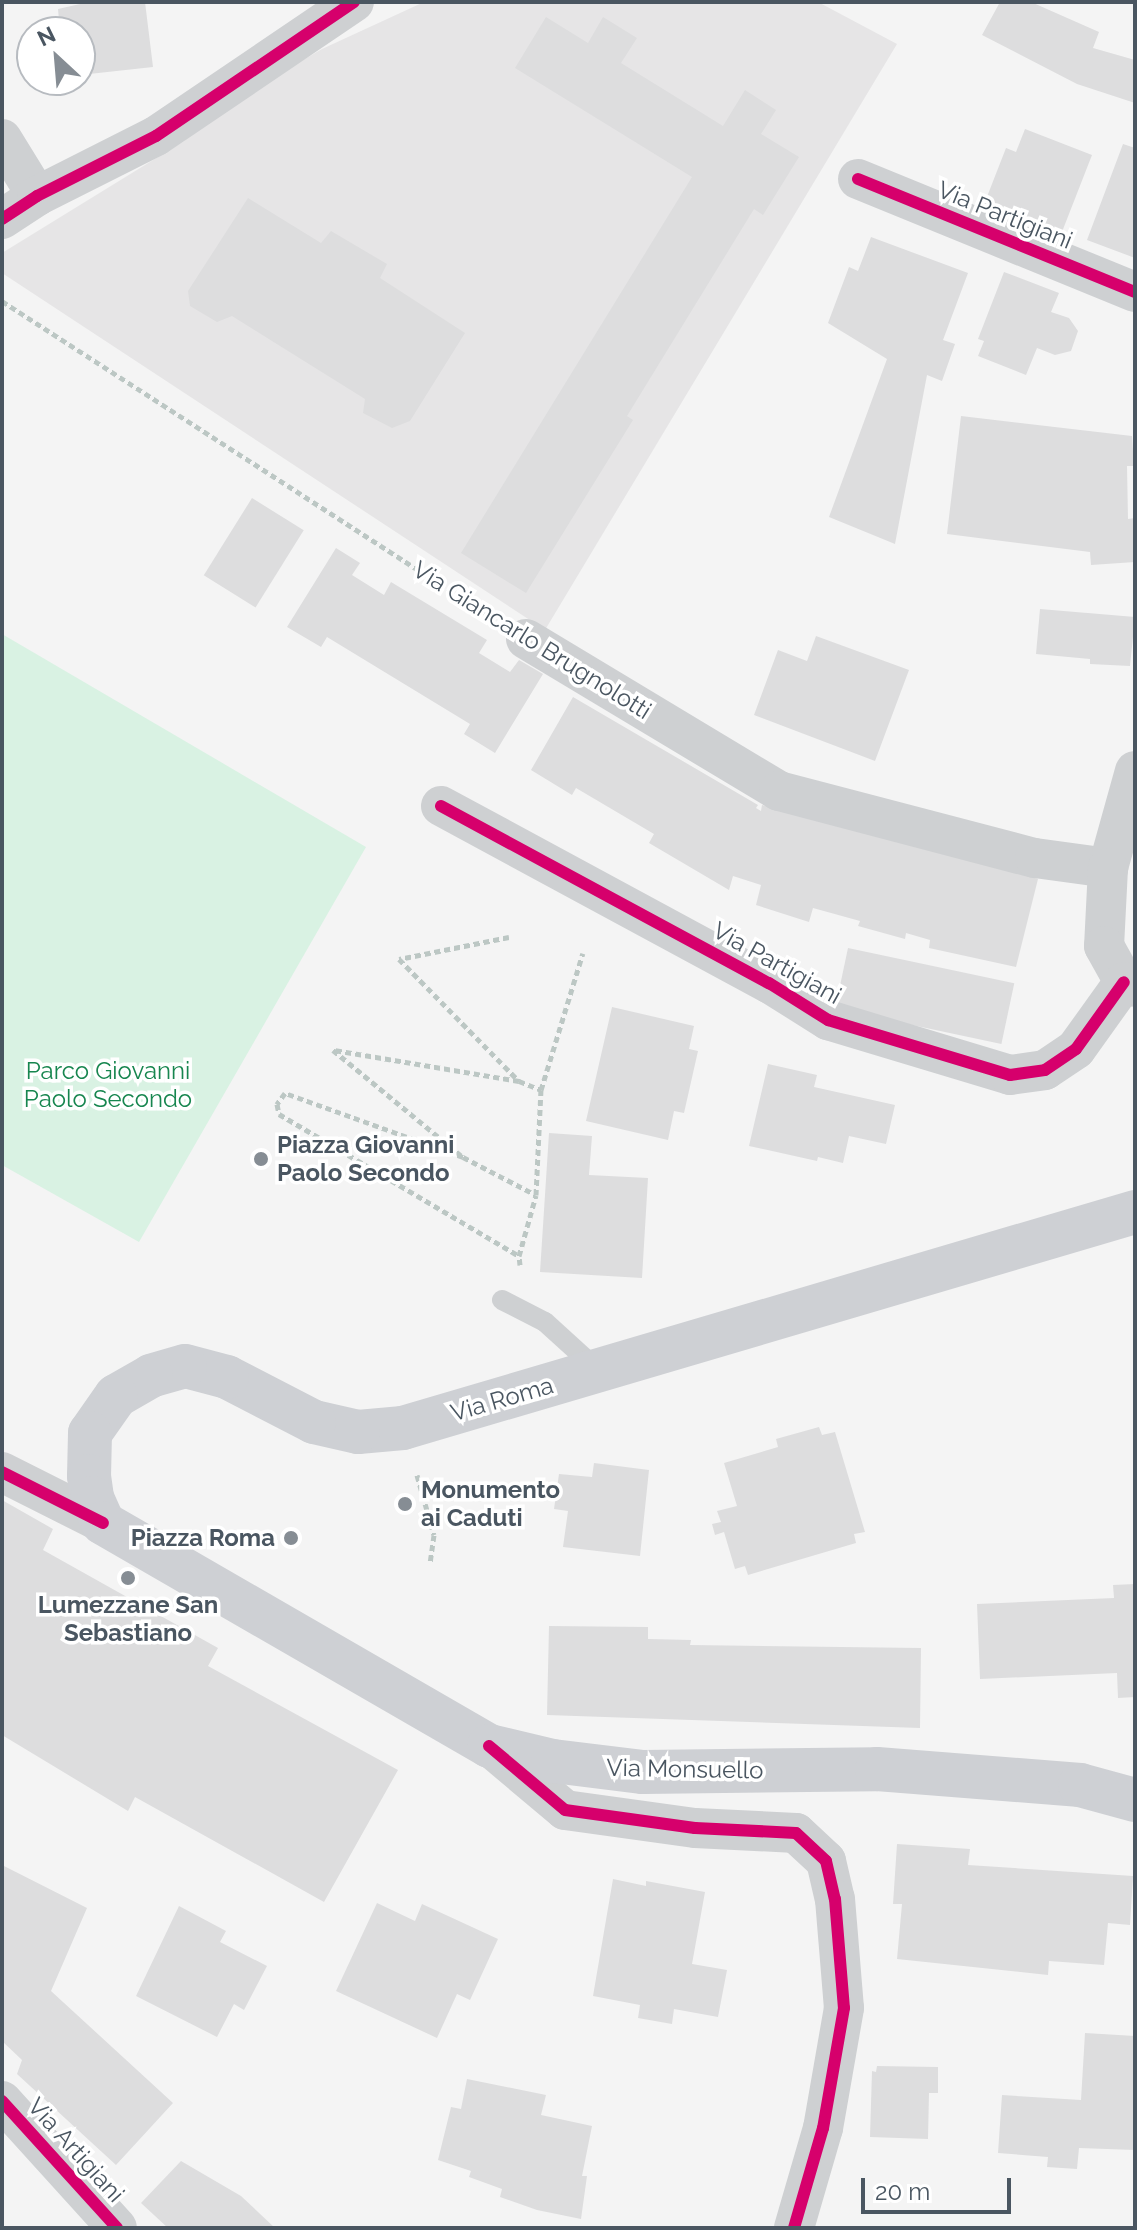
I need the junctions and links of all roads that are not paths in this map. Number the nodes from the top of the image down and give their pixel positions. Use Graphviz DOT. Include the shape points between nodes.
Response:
graph roads {
  1 [pos="354,2"];
  2 [pos="2,139"];
  3 [pos="858,179"];
  4 [pos="37,196"];
  5 [pos="2,219"];
  6 [pos="1135,292"];
  7 [pos="526,639"];
  8 [pos="1135,771"];
  9 [pos="441,806"];
  10 [pos="1108,868"];
  11 [pos="1130,984"];
  12 [pos="1135,1212"];
  13 [pos="502,1300"];
  14 [pos="599,1371"];
  15 [pos="2,1472"];
  16 [pos="103,1523"];
  17 [pos="489,1746"];
  18 [pos="1135,1800"];
  19 [pos="2,2101"];
  20 [pos="117,2228"];
  21 [pos="794,2228"];
  1 -- 4 [label="street" via="156,136"];
  2 -- 4 [label="street"];
  3 -- 6 [label="street, Via Partigiani"];
  4 -- 5 [label="street"];
  7 -- 10 [label="street, Via Giancarlo Brugnolotti" via="779,791 1035,858"];
  8 -- 10 [label="street, Via Partigiani"];
  9 -- 11 [label="street, Via Partigiani" via="828,1020 1010,1075 1045,1070 1076,1049"];
  10 -- 11 [label="street, Via Partigiani" via="1104,946"];
  12 -- 14 [label="main road, Via Roma"];
  13 -- 14 [label="lane" via="545,1322"];
  14 -- 16 [label="main road, Via Roma" via="403,1428 358,1432 314,1422 227,1377 185,1366 151,1376 116,1396 90,1433 92,1498"];
  15 -- 16 [label="street"];
  16 -- 17 [label="main road, Via Monsuello"];
  17 -- 18 [label="main road, Via Monsuello" via="540,1759 643,1772 877,1769 1080,1785"];
  17 -- 21 [label="street" via="565,1810 695,1828 796,1833 826,1861 835,1899 844,2008 823,2128"];
  19 -- 20 [label="street, Via Artigiani"];
}
